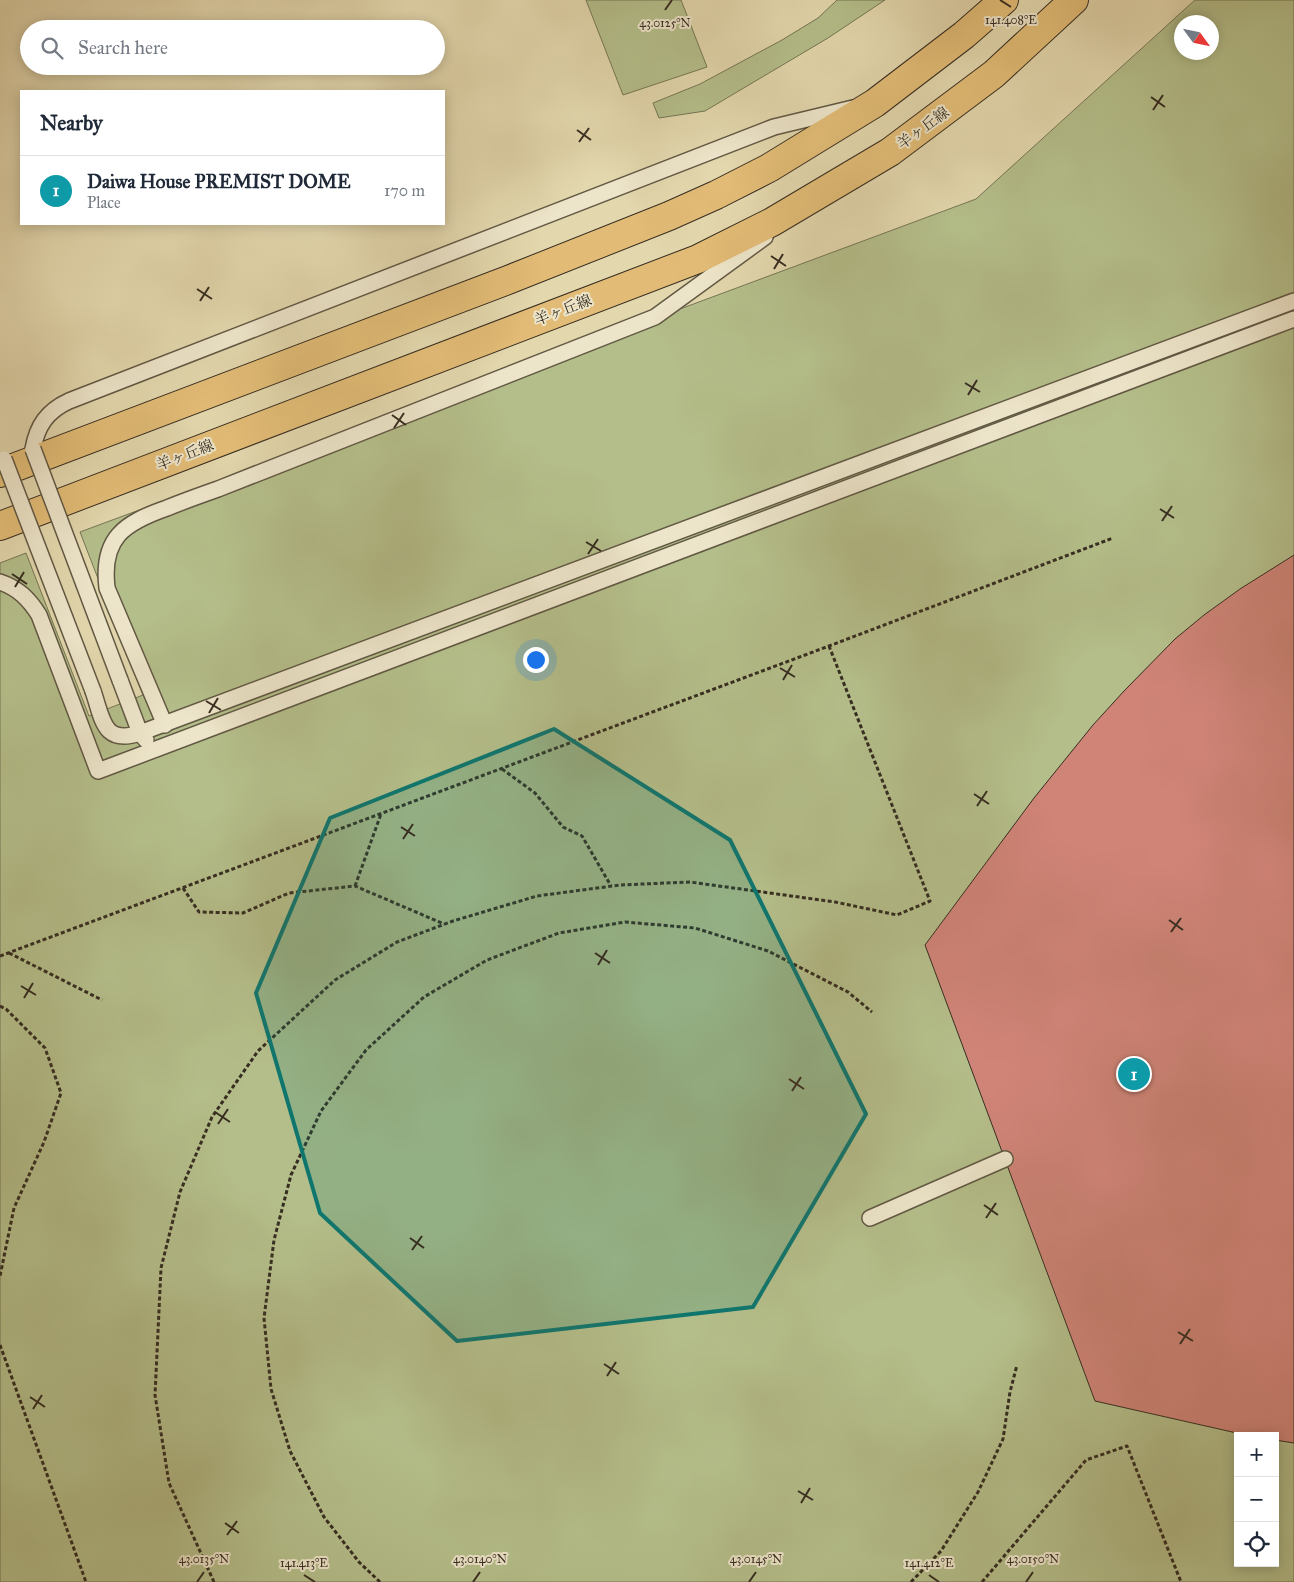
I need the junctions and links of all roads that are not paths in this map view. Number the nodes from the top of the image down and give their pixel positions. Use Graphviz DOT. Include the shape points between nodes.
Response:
graph roads {
  1 [pos="1004,0"];
  2 [pos="1074,0"];
  3 [pos="875,103"];
  4 [pos="849,176"];
  5 [pos="1294,301"];
  6 [pos="1294,319"];
  7 [pos="1,462"];
  8 [pos="0,526"];
  9 [pos="0,582"];
  10 [pos="164,725"];
  11 [pos="140,733"];
  12 [pos="181,740"];
  13 [pos="1004,1159"];
  14 [pos="870,1218"];
  1 -- 3 [label="main road"];
  2 -- 4 [label="main road, 羊ヶ丘線" via="987,80 890,152"];
  3 -- 7 [label="main road" via="769,168 669,216 508,280"];
  3 -- 11 [label="lane, bridge" via="774,127 58,406 42,422 33,449"];
  4 -- 8 [label="main road, 羊ヶ丘線" via="772,222 698,259"];
  4 -- 10 [label="lane" via="655,318 145,515 124,528 116,537 107,560 107,588"];
  5 -- 10 [label="lane"];
  6 -- 12 [label="lane"];
  7 -- 11 [label="lane, bridge" via="105,725 115,736 123,738"];
  9 -- 12 [label="lane" via="22,593 39,615 98,771"];
  10 -- 11 [label="lane"];
  11 -- 12 [label="lane" via="155,743"];
  13 -- 14 [label="lane"];
}
